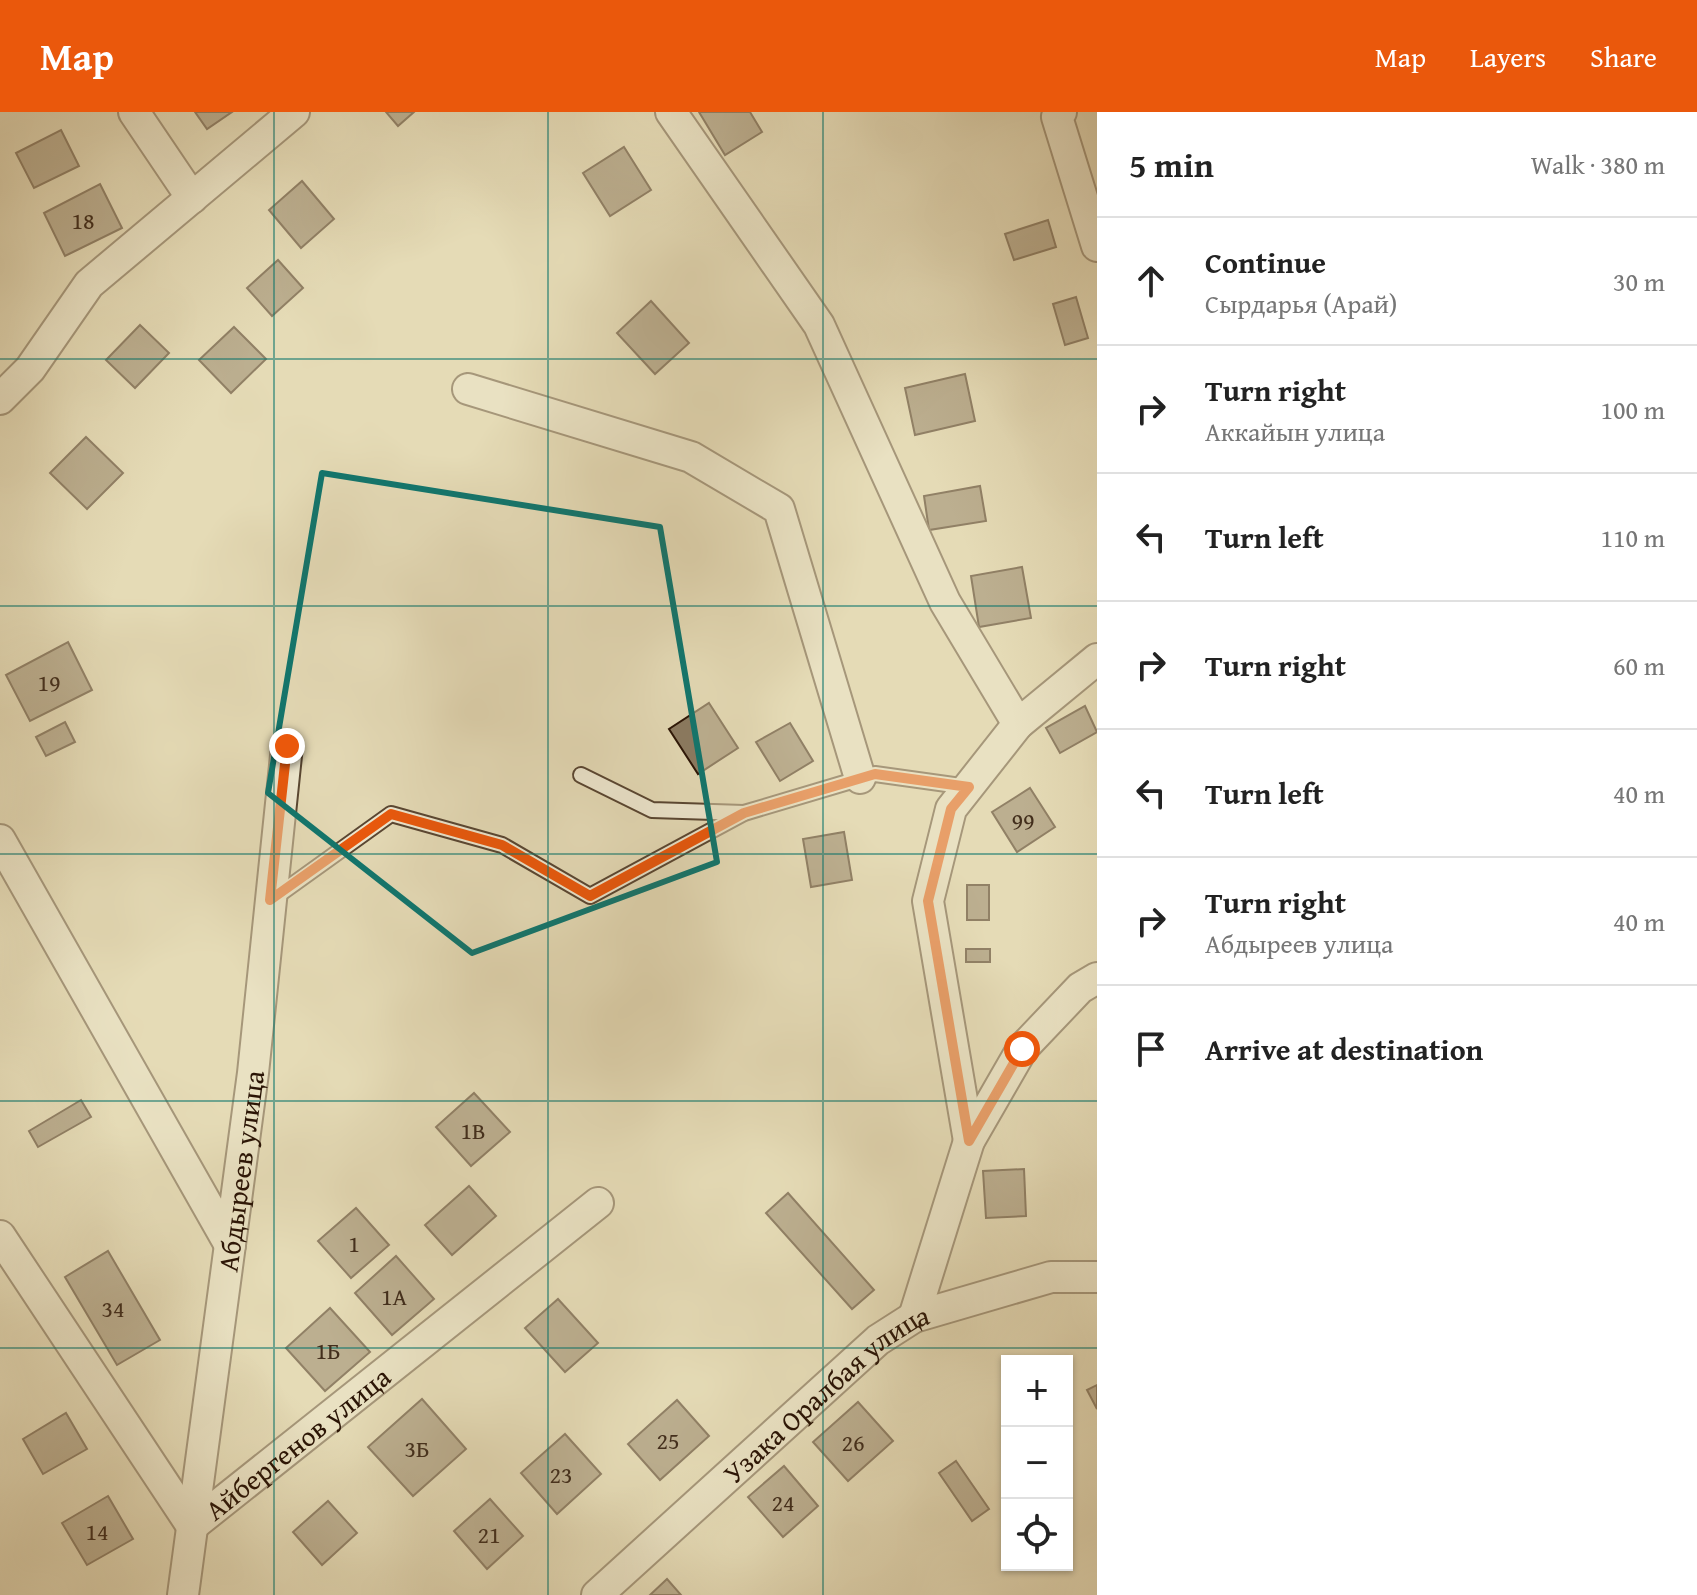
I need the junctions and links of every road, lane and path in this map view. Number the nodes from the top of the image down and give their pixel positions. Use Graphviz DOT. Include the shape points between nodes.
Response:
graph roads {
  1 [pos="134,112"];
  2 [pos="294,112"];
  3 [pos="671,112"];
  4 [pos="1059,114"];
  5 [pos="192,198"];
  6 [pos="1097,246"];
  7 [pos="468,389"];
  8 [pos="0,399"];
  9 [pos="1097,659"];
  10 [pos="1018,724"];
  11 [pos="287,746"];
  12 [pos="581,775"];
  13 [pos="860,778"];
  14 [pos="969,787"];
  15 [pos="744,813"];
  16 [pos="0,840"];
  17 [pos="270,900"];
  18 [pos="1097,978"];
  19 [pos="969,1141"];
  20 [pos="598,1203"];
  21 [pos="0,1236"];
  22 [pos="230,1245"];
  23 [pos="1097,1277"];
  24 [pos="914,1317"];
  25 [pos="192,1526"];
  26 [pos="183,1595"];
  27 [pos="597,1595"];
  1 -- 5 [label="street"];
  2 -- 5 [label="street"];
  3 -- 10 [label="street" via="819,325 945,602"];
  4 -- 6 [label="street"];
  5 -- 8 [label="street" via="89,284 30,369"];
  7 -- 13 [label="street" via="691,457 779,509"];
  9 -- 10 [label="street"];
  10 -- 14 [label="street"];
  11 -- 17 [label="street, Абдыреев улица"];
  12 -- 15 [label="lane" via="652,810"];
  13 -- 14 [label="lane" via="875,774"];
  13 -- 15 [label="lane"];
  14 -- 19 [label="street" via="951,809 928,901"];
  15 -- 17 [label="lane" via="590,896 502,845 391,814"];
  16 -- 22 [label="street"];
  17 -- 22 [label="street, Абдыреев улица"];
  18 -- 19 [label="street" via="1080,988 1022,1049"];
  19 -- 24 [label="street"];
  20 -- 25 [label="street, Айбергенов улица"];
  21 -- 25 [label="street, Айбергенов улица"];
  22 -- 25 [label="street, Абдыреев улица"];
  23 -- 24 [label="street, Узака Оралбая улица" via="1051,1277"];
  24 -- 27 [label="street, Узака Оралбая улица" via="878,1340"];
  25 -- 26 [label="street, Абдыреев улица"];
}
